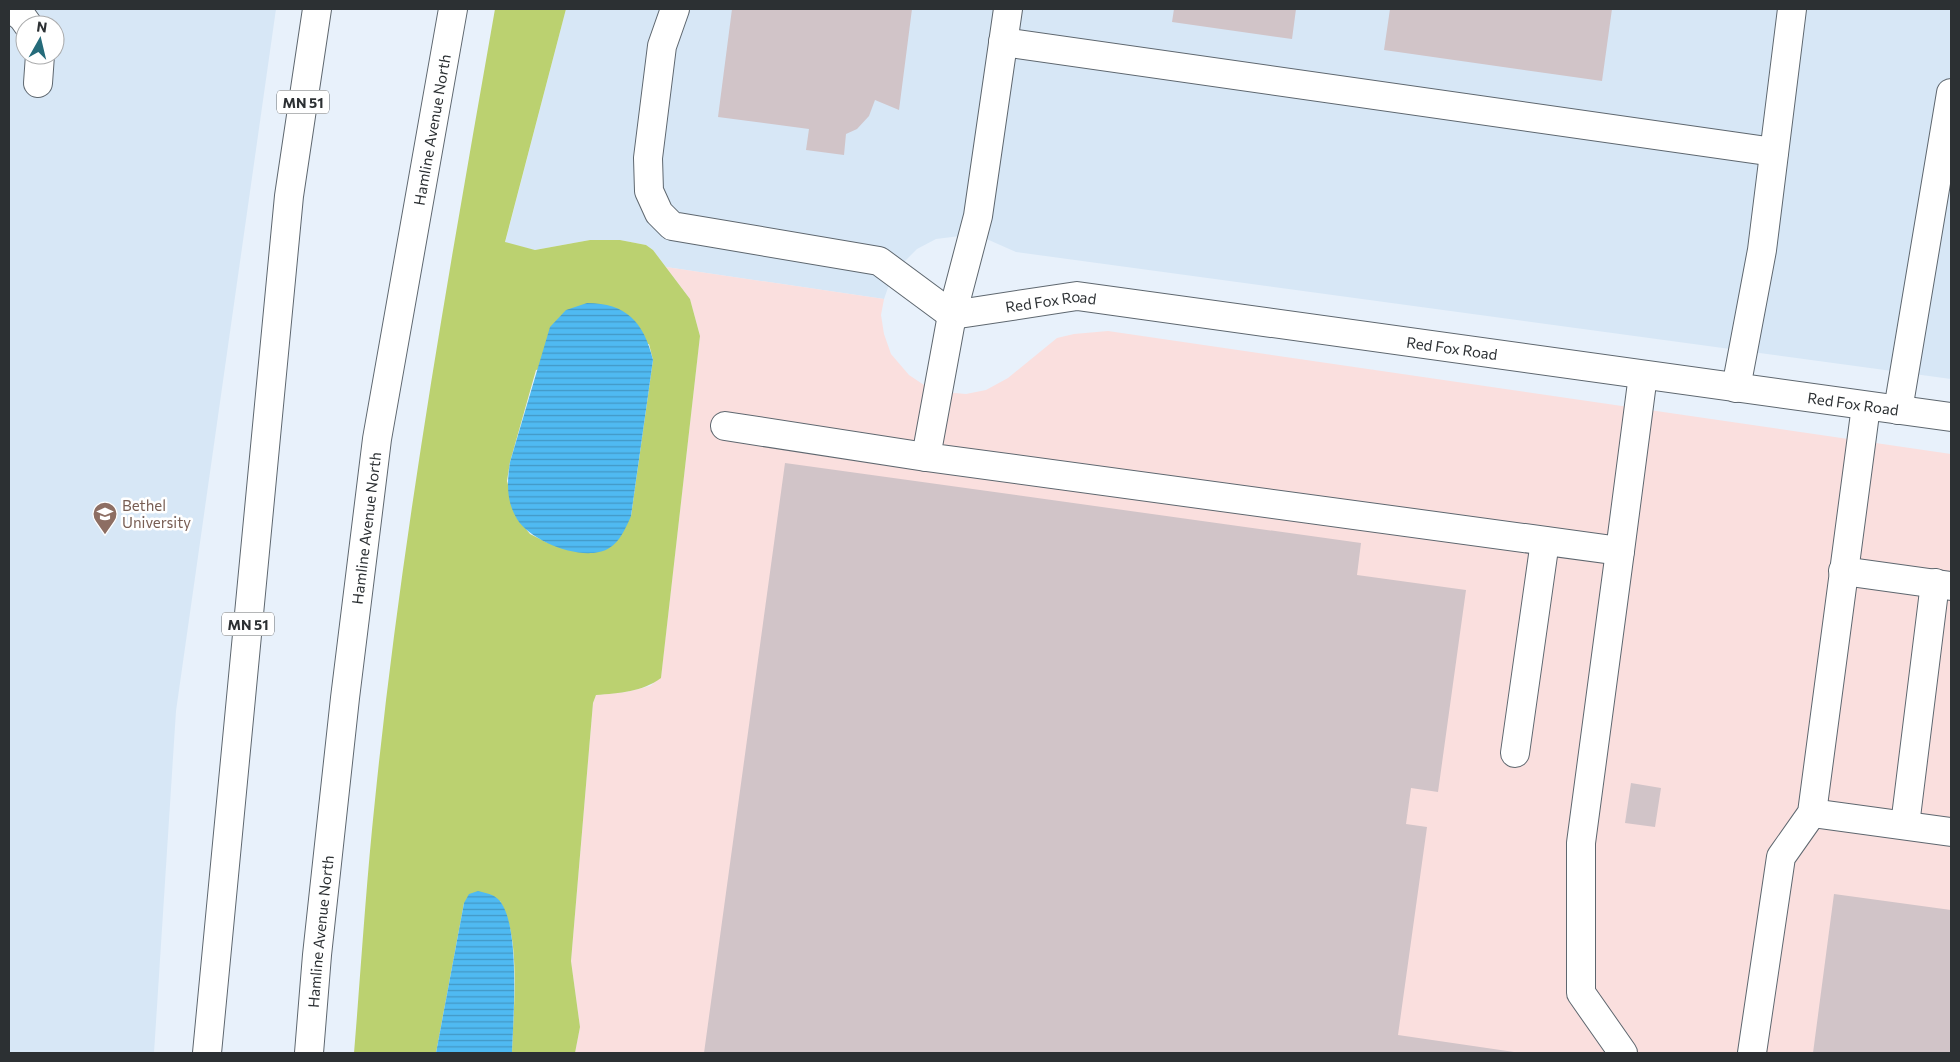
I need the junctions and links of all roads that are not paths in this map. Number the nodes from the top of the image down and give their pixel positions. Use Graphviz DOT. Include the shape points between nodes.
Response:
graph roads {
  1 [pos="317,9"];
  2 [pos="452,9"];
  3 [pos="675,9"];
  4 [pos="1008,9"];
  5 [pos="1792,9"];
  6 [pos="1003,42"];
  7 [pos="39,65"];
  8 [pos="38,83"];
  9 [pos="1951,93"];
  10 [pos="1774,152"];
  11 [pos="952,315"];
  12 [pos="1644,375"];
  13 [pos="1736,388"];
  14 [pos="1866,406"];
  15 [pos="1898,410"];
  16 [pos="1951,417"];
  17 [pos="725,426"];
  18 [pos="926,457"];
  19 [pos="1545,541"];
  20 [pos="1620,550"];
  21 [pos="1843,571"];
  22 [pos="1943,585"];
  23 [pos="1515,753"];
  24 [pos="1812,813"];
  25 [pos="1904,825"];
  26 [pos="1951,832"];
  27 [pos="207,1053"];
  28 [pos="309,1053"];
  29 [pos="1623,1053"];
  30 [pos="1752,1053"];
  1 -- 27 [label="main road, MN 51" via="290,196"];
  2 -- 28 [label="main road, Hamline Avenue North" via="377,439 345,698"];
  3 -- 11 [label="main road" via="662,46 648,158 649,191 659,213 672,226 879,261"];
  4 -- 6 [label="main road"];
  5 -- 10 [label="main road"];
  6 -- 10 [label="main road"];
  6 -- 11 [label="main road" via="978,216"];
  7 -- 8 [label="main road"];
  9 -- 15 [label="main road"];
  10 -- 13 [label="main road" via="1762,250"];
  11 -- 12 [label="main road, Red Fox Road" via="1077,296"];
  11 -- 18 [label="main road"];
  12 -- 13 [label="main road, Red Fox Road"];
  12 -- 20 [label="main road"];
  13 -- 14 [label="main road, Red Fox Road"];
  14 -- 15 [label="main road, Red Fox Road"];
  14 -- 21 [label="main road"];
  15 -- 16 [label="main road, Red Fox Road"];
  17 -- 18 [label="main road"];
  18 -- 19 [label="main road"];
  19 -- 20 [label="main road"];
  19 -- 23 [label="main road"];
  20 -- 29 [label="main road" via="1581,844 1580,993"];
  21 -- 22 [label="main road"];
  21 -- 24 [label="main road"];
  22 -- 25 [label="main road"];
  24 -- 25 [label="main road"];
  24 -- 30 [label="main road" via="1781,857"];
  25 -- 26 [label="main road"];
}
